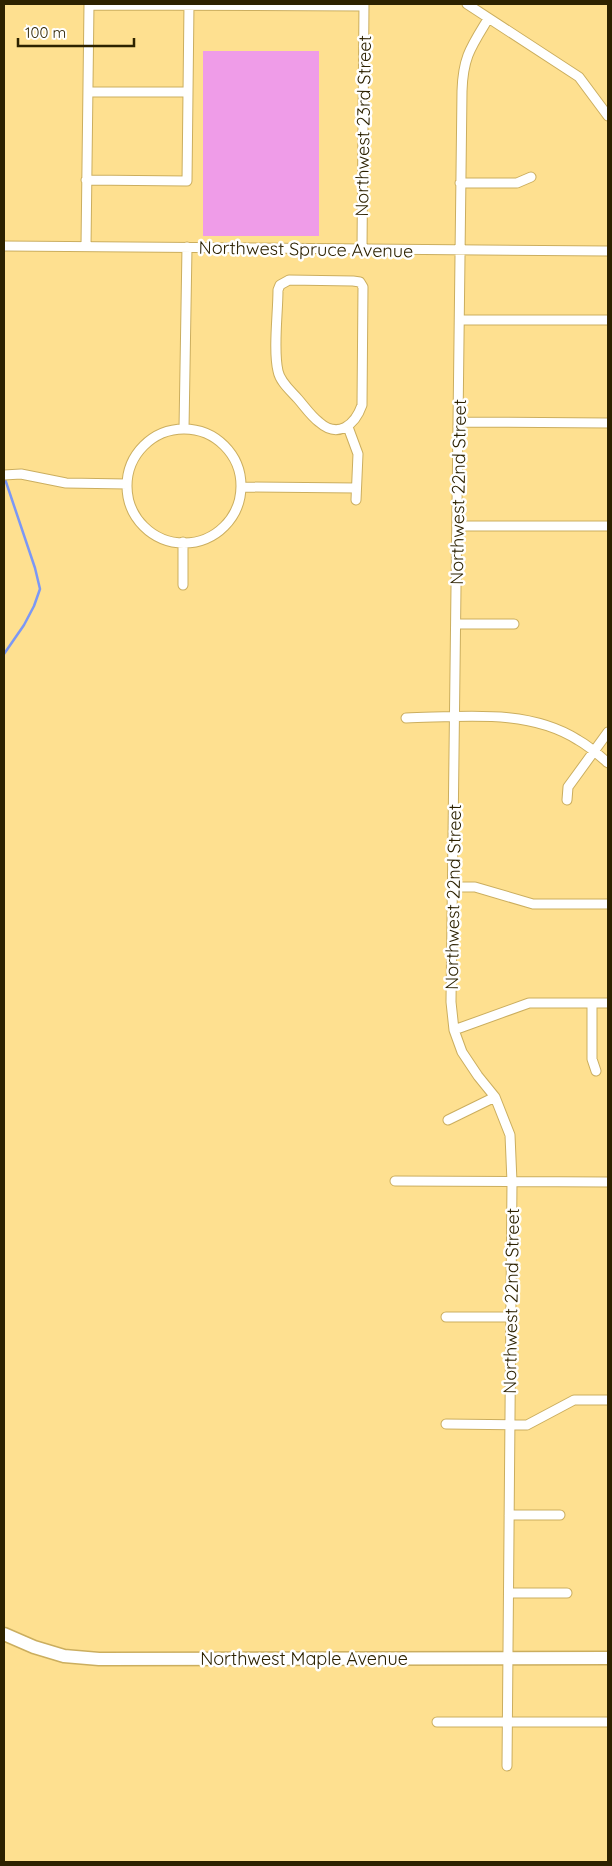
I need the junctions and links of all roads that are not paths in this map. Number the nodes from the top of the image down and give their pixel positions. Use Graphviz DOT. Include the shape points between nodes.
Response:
graph roads {
  1 [pos="89,4"];
  2 [pos="467,4"];
  3 [pos="189,5"];
  4 [pos="364,5"];
  5 [pos="488,19"];
  6 [pos="88,92"];
  7 [pos="188,92"];
  8 [pos="608,116"];
  9 [pos="531,177"];
  10 [pos="86,180"];
  11 [pos="460,184"];
  12 [pos="4,246"];
  13 [pos="86,246"];
  14 [pos="187,247"];
  15 [pos="362,249"];
  16 [pos="460,250"];
  17 [pos="608,251"];
  18 [pos="460,320"];
  19 [pos="608,320"];
  20 [pos="459,422"];
  21 [pos="608,423"];
  22 [pos="348,427"];
  23 [pos="184,429"];
  24 [pos="4,475"];
  25 [pos="127,484"];
  26 [pos="241,486"];
  27 [pos="356,488"];
  28 [pos="356,500"];
  29 [pos="458,526"];
  30 [pos="608,526"];
  31 [pos="183,542"];
  32 [pos="184,585"];
  33 [pos="457,624"];
  34 [pos="514,624"];
  35 [pos="455,717"];
  36 [pos="406,718"];
  37 [pos="608,732"];
  38 [pos="594,752"];
  39 [pos="608,763"];
  40 [pos="567,800"];
  41 [pos="453,887"];
  42 [pos="608,904"];
  43 [pos="592,1004"];
  44 [pos="608,1004"];
  45 [pos="454,1030"];
  46 [pos="596,1071"];
  47 [pos="495,1096"];
  48 [pos="448,1120"];
  49 [pos="395,1181"];
  50 [pos="512,1182"];
  51 [pos="608,1182"];
  52 [pos="446,1317"];
  53 [pos="510,1317"];
  54 [pos="608,1400"];
  55 [pos="446,1424"];
  56 [pos="509,1424"];
  57 [pos="509,1515"];
  58 [pos="560,1515"];
  59 [pos="509,1593"];
  60 [pos="567,1593"];
  61 [pos="4,1634"];
  62 [pos="508,1658"];
  63 [pos="608,1658"];
  64 [pos="437,1722"];
  65 [pos="507,1722"];
  66 [pos="608,1722"];
  67 [pos="507,1766"];
  1 -- 3 [label="street"];
  1 -- 6 [label="street"];
  2 -- 5 [label="street"];
  3 -- 4 [label="street"];
  3 -- 7 [label="street"];
  4 -- 15 [label="street, Northwest 23rd Street"];
  5 -- 8 [label="street" via="579,77"];
  5 -- 11 [label="street, Northwest 22nd Street" via="463,68"];
  6 -- 7 [label="street"];
  6 -- 10 [label="street"];
  7 -- 10 [label="street" via="187,181"];
  9 -- 11 [label="street" via="516,182"];
  10 -- 13 [label="street"];
  11 -- 16 [label="street, Northwest 22nd Street"];
  12 -- 13 [label="street, Northwest Spruce Avenue"];
  13 -- 14 [label="street, Northwest Spruce Avenue"];
  14 -- 15 [label="street, Northwest Spruce Avenue"];
  14 -- 23 [label="street"];
  15 -- 16 [label="street, Northwest Spruce Avenue"];
  16 -- 17 [label="street, Northwest Spruce Avenue"];
  16 -- 18 [label="street, Northwest 22nd Street"];
  18 -- 19 [label="street"];
  18 -- 20 [label="street, Northwest 22nd Street"];
  20 -- 21 [label="street"];
  20 -- 29 [label="street, Northwest 22nd Street"];
  22 -- 22 [label="street" via="338,429 318,422 278,373 278,290 284,282 353,281 360,282 363,287 362,405 358,417"];
  22 -- 27 [label="street" via="358,454"];
  23 -- 25 [label="street" via="170,430 152,438 138,452 129,470"];
  23 -- 26 [label="street" via="207,434 222,443 233,457"];
  24 -- 25 [label="street" via="21,474 66,483"];
  25 -- 31 [label="street" via="131,508 142,525 158,537"];
  26 -- 27 [label="street"];
  26 -- 31 [label="street" via="237,508 228,522 215,534 196,542"];
  27 -- 28 [label="street"];
  29 -- 30 [label="street"];
  29 -- 33 [label="street, Northwest 22nd Street"];
  31 -- 32 [label="street"];
  33 -- 34 [label="street"];
  33 -- 35 [label="street, Northwest 22nd Street"];
  35 -- 36 [label="street"];
  35 -- 38 [label="street" via="533,722 577,739"];
  35 -- 41 [label="street, Northwest 22nd Street"];
  37 -- 38 [label="street"];
  38 -- 39 [label="street"];
  38 -- 40 [label="street" via="568,786"];
  41 -- 42 [label="street" via="475,887 533,904"];
  41 -- 45 [label="street, Northwest 22nd Street"];
  43 -- 44 [label="street"];
  43 -- 45 [label="street" via="529,1004"];
  43 -- 46 [label="street" via="592,1059"];
  45 -- 47 [label="street, Northwest 22nd Street" via="462,1052"];
  47 -- 48 [label="street"];
  47 -- 50 [label="street, Northwest 22nd Street" via="510,1134"];
  49 -- 50 [label="street"];
  50 -- 51 [label="street"];
  50 -- 53 [label="street, Northwest 22nd Street"];
  52 -- 53 [label="street"];
  53 -- 56 [label="street, Northwest 22nd Street"];
  54 -- 56 [label="street" via="574,1400 527,1425"];
  55 -- 56 [label="street"];
  56 -- 57 [label="street, Northwest 22nd Street"];
  57 -- 58 [label="street"];
  57 -- 59 [label="street, Northwest 22nd Street"];
  59 -- 60 [label="street"];
  59 -- 62 [label="street, Northwest 22nd Street"];
  61 -- 62 [label="street, Northwest Maple Avenue" via="64,1656 99,1659"];
  62 -- 63 [label="street, Northwest Maple Avenue"];
  62 -- 65 [label="street, Northwest 22nd Street"];
  64 -- 65 [label="street"];
  65 -- 66 [label="street"];
  65 -- 67 [label="street, Northwest 22nd Street"];
}
